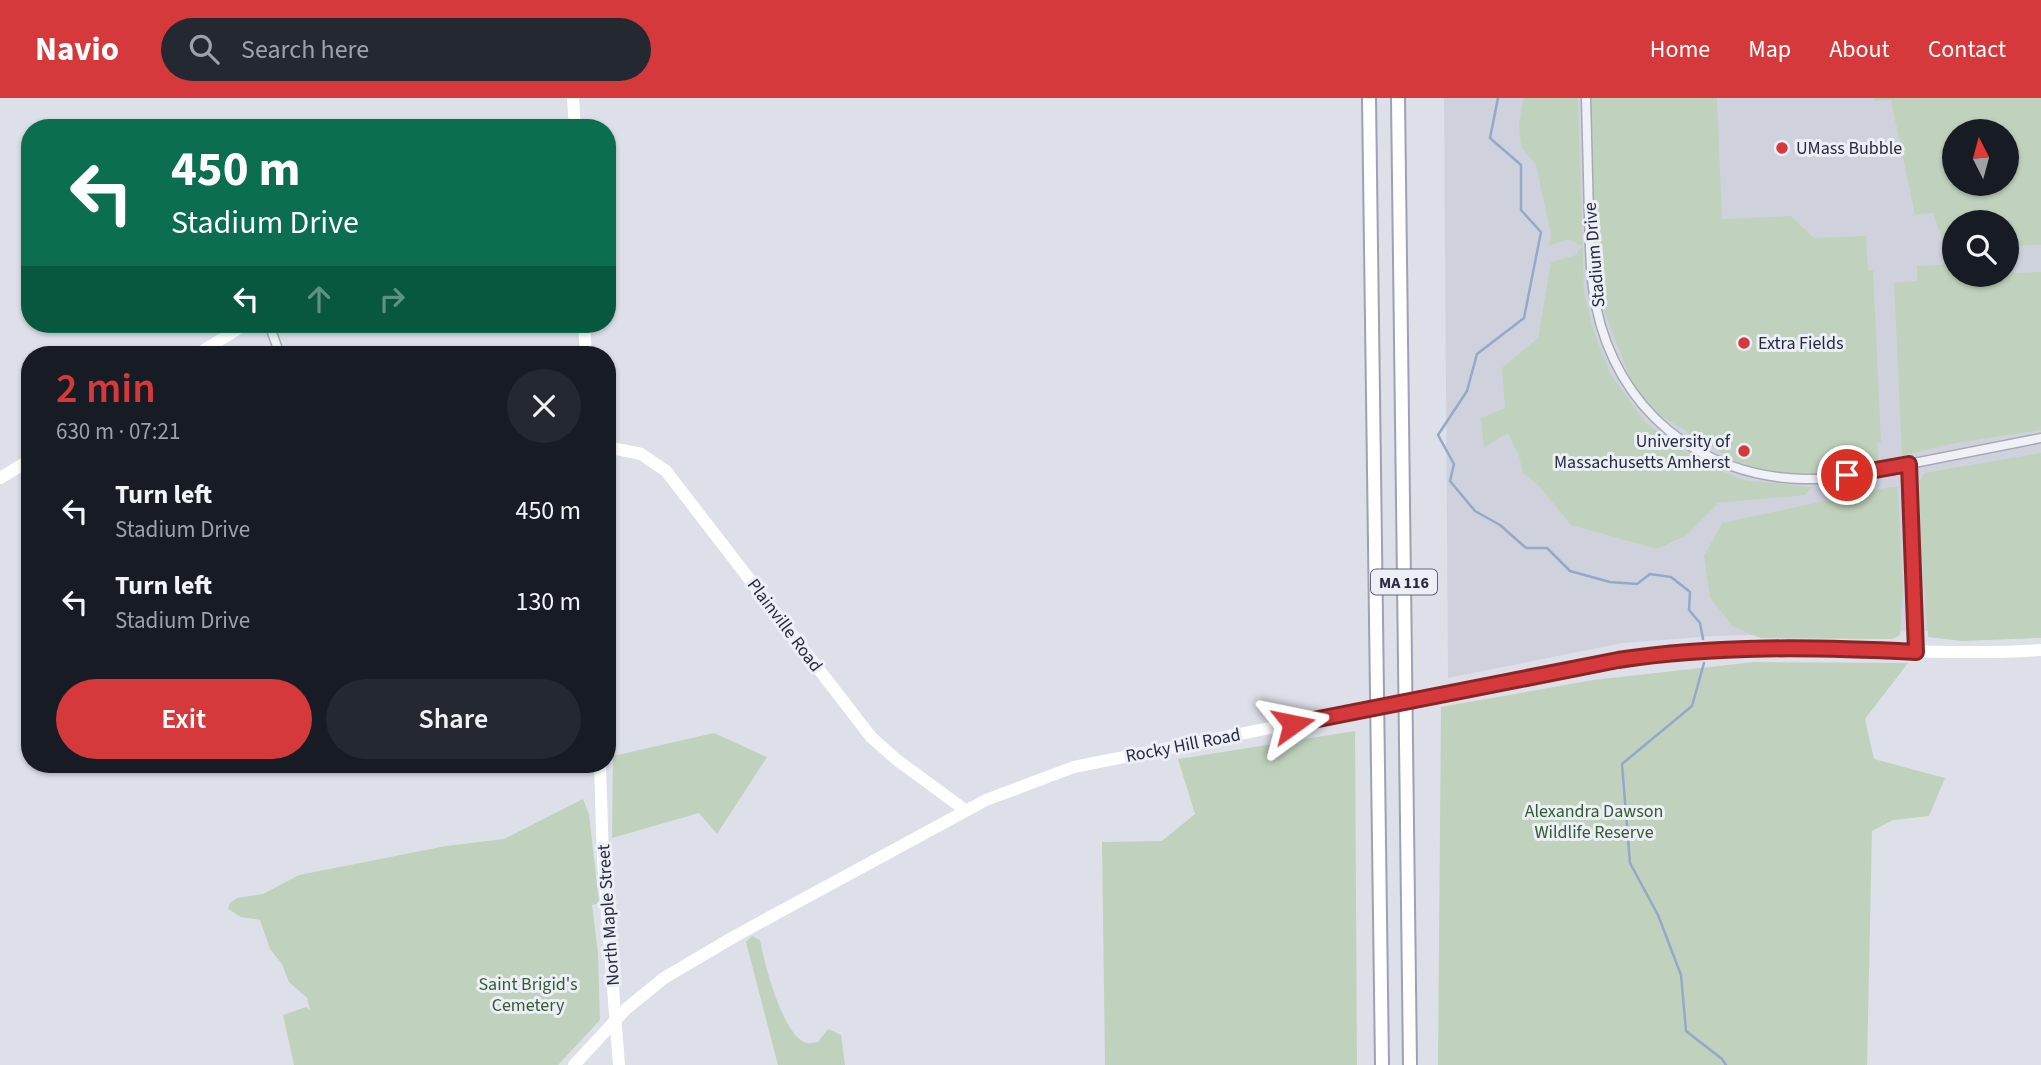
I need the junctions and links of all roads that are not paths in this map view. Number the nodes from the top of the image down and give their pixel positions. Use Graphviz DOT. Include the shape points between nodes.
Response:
graph roads {
  1 [pos="573,98"];
  2 [pos="1369,98"];
  3 [pos="1398,98"];
  4 [pos="1586,98"];
  5 [pos="574,119"];
  6 [pos="231,333"];
  7 [pos="211,346"];
  8 [pos="2041,438"];
  9 [pos="616,449"];
  10 [pos="1909,464"];
  11 [pos="21,465"];
  12 [pos="0,478"];
  13 [pos="2041,650"];
  14 [pos="1916,652"];
  15 [pos="600,773"];
  16 [pos="965,810"];
  17 [pos="616,1019"];
  18 [pos="574,1065"];
  19 [pos="620,1065"];
  20 [pos="1382,1065"];
  21 [pos="1410,1065"];
  1 -- 5 [label="main road"];
  2 -- 20 [label="main road, MA 116"];
  3 -- 21 [label="main road, MA 116"];
  4 -- 10 [label="street, Stadium Drive" via="1596,305 1617,365 1651,416 1706,455 1758,475 1814,479"];
  6 -- 7 [label="main road"];
  8 -- 10 [label="street, Stadium Drive"];
  9 -- 16 [label="main road, Plainville Road" via="641,454 666,471 871,737"];
  10 -- 14 [label="street"];
  11 -- 12 [label="main road"];
  13 -- 14 [label="main road, Rocky Hill Road"];
  14 -- 16 [label="main road, Rocky Hill Road, bridge" via="1788,647 1618,660 1074,767"];
  15 -- 17 [label="main road, North Maple Street"];
  16 -- 17 [label="main road, Rocky Hill Road" via="720,944 657,983"];
  17 -- 18 [label="main road, Rocky Hill Road"];
  17 -- 19 [label="main road, North Maple Street"];
}
